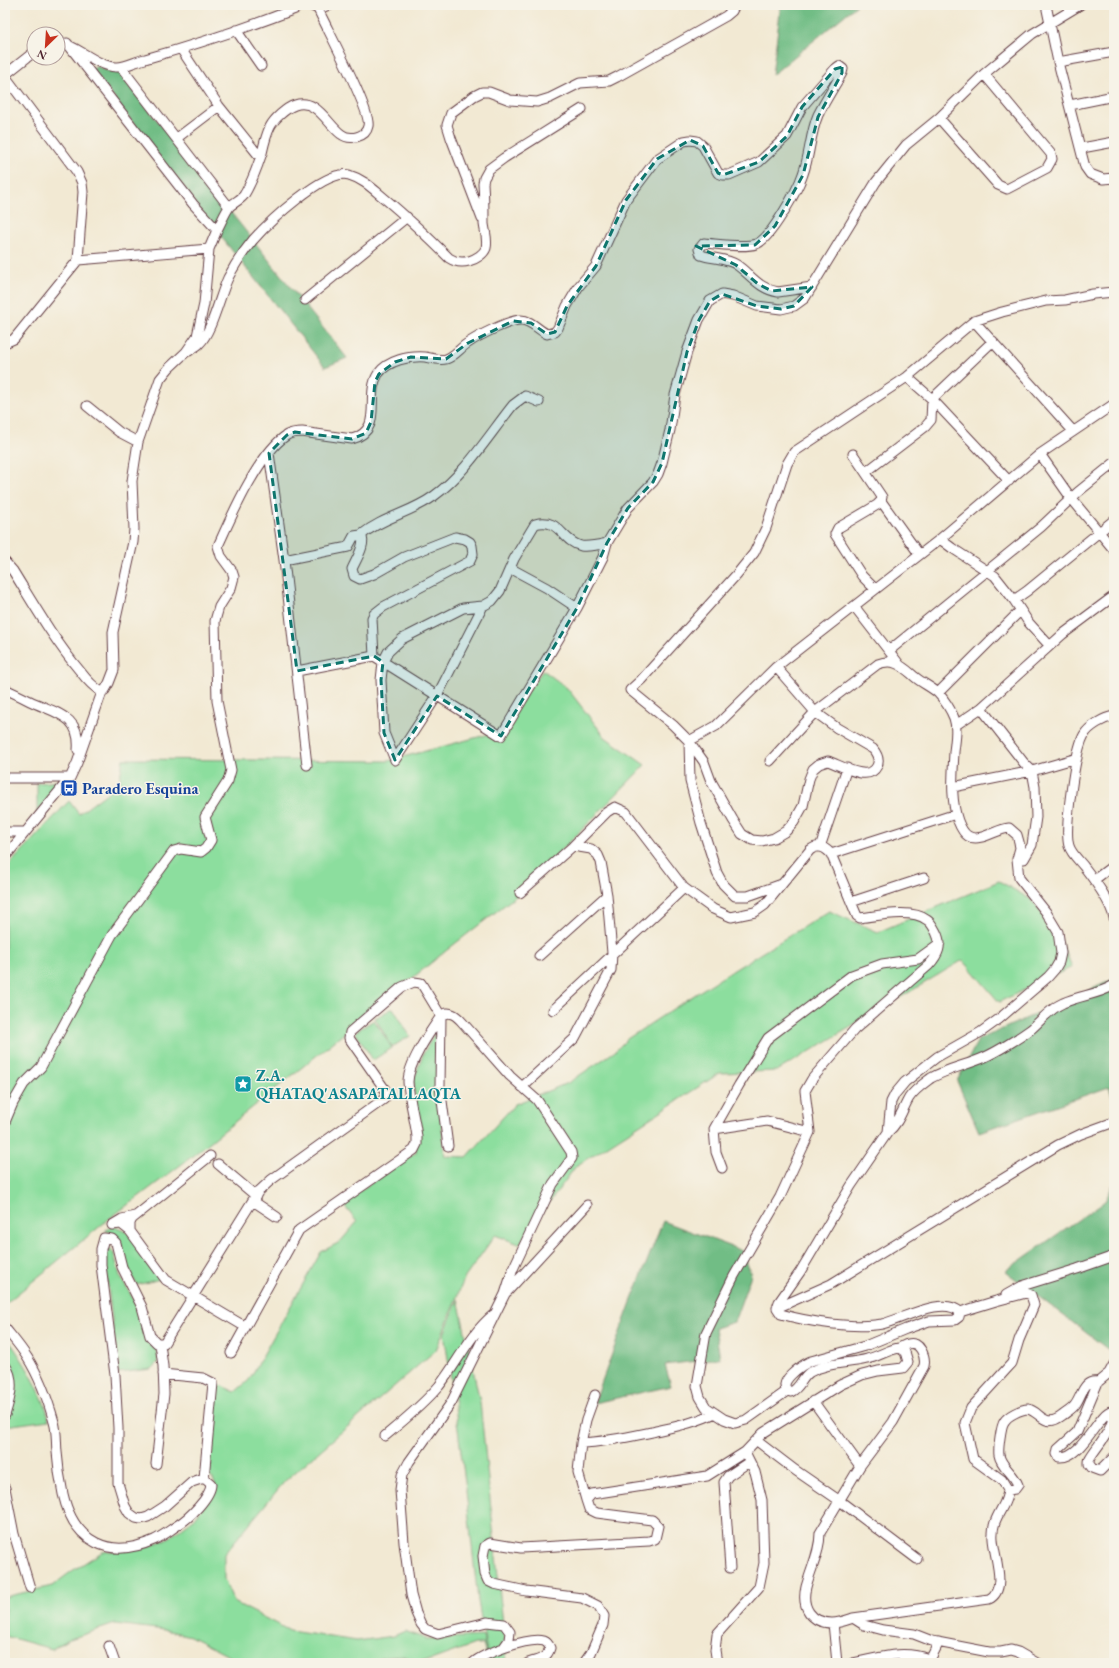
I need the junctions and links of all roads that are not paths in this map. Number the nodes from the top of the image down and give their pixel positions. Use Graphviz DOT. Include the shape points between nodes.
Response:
graph roads {
  1 [pos="300,5"];
  2 [pos="329,5"];
  3 [pos="735,5"];
  4 [pos="1046,5"];
  5 [pos="1080,5"];
  6 [pos="314,7"];
  7 [pos="1050,23"];
  8 [pos="236,30"];
  9 [pos="66,44"];
  10 [pos="66,46"];
  11 [pos="181,49"];
  12 [pos="1114,52"];
  13 [pos="26,58"];
  14 [pos="1058,62"];
  15 [pos="261,66"];
  16 [pos="121,67"];
  17 [pos="984,74"];
  18 [pos="5,75"];
  19 [pos="1114,96"];
  20 [pos="1070,105"];
  21 [pos="219,106"];
  22 [pos="582,108"];
  23 [pos="939,118"];
  24 [pos="177,138"];
  25 [pos="1114,142"];
  26 [pos="1082,148"];
  27 [pos="260,157"];
  28 [pos="1114,178"];
  29 [pos="229,207"];
  30 [pos="406,217"];
  31 [pos="484,224"];
  32 [pos="217,230"];
  33 [pos="209,249"];
  34 [pos="78,260"];
  35 [pos="812,287"];
  36 [pos="1114,292"];
  37 [pos="305,300"];
  38 [pos="974,321"];
  39 [pos="993,341"];
  40 [pos="5,342"];
  41 [pos="186,352"];
  42 [pos="907,377"];
  43 [pos="932,399"];
  44 [pos="539,402"];
  45 [pos="1114,404"];
  46 [pos="87,406"];
  47 [pos="1073,431"];
  48 [pos="138,442"];
  49 [pos="269,453"];
  50 [pos="853,454"];
  51 [pos="1040,454"];
  52 [pos="1114,463"];
  53 [pos="866,472"];
  54 [pos="1008,481"];
  55 [pos="1071,498"];
  56 [pos="881,501"];
  57 [pos="1114,520"];
  58 [pos="1099,532"];
  59 [pos="361,534"];
  60 [pos="940,538"];
  61 [pos="607,543"];
  62 [pos="1114,550"];
  63 [pos="919,554"];
  64 [pos="284,560"];
  65 [pos="5,562"];
  66 [pos="510,568"];
  67 [pos="987,569"];
  68 [pos="875,589"];
  69 [pos="1114,596"];
  70 [pos="1014,600"];
  71 [pos="483,606"];
  72 [pos="854,606"];
  73 [pos="577,608"];
  74 [pos="1020,611"];
  75 [pos="1049,645"];
  76 [pos="890,650"];
  77 [pos="374,656"];
  78 [pos="383,662"];
  79 [pos="899,664"];
  80 [pos="776,667"];
  81 [pos="297,671"];
  82 [pos="5,689"];
  83 [pos="102,692"];
  84 [pos="938,693"];
  85 [pos="437,696"];
  86 [pos="981,708"];
  87 [pos="815,712"];
  88 [pos="1114,716"];
  89 [pos="956,725"];
  90 [pos="689,741"];
  91 [pos="1077,758"];
  92 [pos="770,761"];
  93 [pos="78,763"];
  94 [pos="307,765"];
  95 [pos="847,768"];
  96 [pos="1032,770"];
  97 [pos="5,778"];
  98 [pos="70,778"];
  99 [pos="953,787"];
  100 [pos="956,814"];
  101 [pos="5,832"];
  102 [pos="24,832"];
  103 [pos="574,846"];
  104 [pos="820,846"];
  105 [pos="831,854"];
  106 [pos="5,857"];
  107 [pos="1017,859"];
  108 [pos="1114,865"];
  109 [pos="924,878"];
  110 [pos="1094,880"];
  111 [pos="782,884"];
  112 [pos="684,888"];
  113 [pos="520,893"];
  114 [pos="607,895"];
  115 [pos="851,902"];
  116 [pos="1114,916"];
  117 [pos="940,943"];
  118 [pos="612,953"];
  119 [pos="539,956"];
  120 [pos="1114,985"];
  121 [pos="553,1010"];
  122 [pos="440,1016"];
  123 [pos="522,1087"];
  124 [pos="5,1122"];
  125 [pos="1114,1122"];
  126 [pos="714,1129"];
  127 [pos="810,1132"];
  128 [pos="888,1132"];
  129 [pos="448,1146"];
  130 [pos="210,1156"];
  131 [pos="218,1164"];
  132 [pos="722,1168"];
  133 [pos="254,1198"];
  134 [pos="587,1205"];
  135 [pos="135,1216"];
  136 [pos="277,1217"];
  137 [pos="130,1231"];
  138 [pos="1114,1256"];
  139 [pos="504,1294"];
  140 [pos="192,1297"];
  141 [pos="996,1301"];
  142 [pos="777,1308"];
  143 [pos="496,1312"];
  144 [pos="960,1312"];
  145 [pos="244,1326"];
  146 [pos="5,1328"];
  147 [pos="160,1344"];
  148 [pos="899,1348"];
  149 [pos="231,1353"];
  150 [pos="1114,1364"];
  151 [pos="5,1365"];
  152 [pos="163,1374"];
  153 [pos="1098,1382"];
  154 [pos="787,1391"];
  155 [pos="595,1394"];
  156 [pos="813,1401"];
  157 [pos="715,1414"];
  158 [pos="5,1415"];
  159 [pos="385,1436"];
  160 [pos="757,1441"];
  161 [pos="581,1443"];
  162 [pos="745,1452"];
  163 [pos="1114,1457"];
  164 [pos="750,1462"];
  165 [pos="156,1464"];
  166 [pos="860,1466"];
  167 [pos="204,1478"];
  168 [pos="5,1488"];
  169 [pos="1008,1490"];
  170 [pos="586,1500"];
  171 [pos="840,1501"];
  172 [pos="917,1559"];
  173 [pos="730,1568"];
  174 [pos="30,1588"];
  175 [pos="853,1618"];
  176 [pos="833,1623"];
  177 [pos="939,1642"];
  178 [pos="109,1646"];
  179 [pos="504,1647"];
  180 [pos="115,1663"];
  181 [pos="473,1663"];
  182 [pos="528,1663"];
  183 [pos="584,1663"];
  184 [pos="717,1663"];
  185 [pos="837,1663"];
  186 [pos="853,1663"];
  187 [pos="1036,1663"];
  1 -- 8 [label="street"];
  2 -- 6 [label="street"];
  3 -- 31 [label="street" via="726,16 609,81 580,83 537,102 510,100 482,92 451,113 447,125 450,138"];
  4 -- 7 [label="street"];
  5 -- 7 [label="street"];
  6 -- 27 [label="street" via="356,87 369,125 361,136 351,138 342,135 316,108 304,104 296,105 286,110 270,126"];
  7 -- 14 [label="street"];
  7 -- 17 [label="street" via="1032,34"];
  8 -- 11 [label="street"];
  8 -- 15 [label="street"];
  9 -- 16 [label="street" via="110,66"];
  10 -- 32 [label="street" via="193,204"];
  11 -- 16 [label="street"];
  11 -- 21 [label="street"];
  12 -- 14 [label="street"];
  13 -- 18 [label="street"];
  14 -- 20 [label="street"];
  16 -- 24 [label="street"];
  17 -- 23 [label="street"];
  17 -- 23 [label="street" via="1052,154 1048,168 1004,189"];
  18 -- 34 [label="street" via="77,172 82,183"];
  19 -- 20 [label="street"];
  20 -- 26 [label="street"];
  21 -- 24 [label="street"];
  21 -- 27 [label="street"];
  22 -- 31 [label="street" via="489,169 484,178"];
  23 -- 35 [label="street" via="906,145 890,163"];
  24 -- 29 [label="street"];
  25 -- 26 [label="street"];
  26 -- 28 [label="street" via="1085,167 1090,174 1103,179"];
  27 -- 29 [label="street" via="244,194"];
  29 -- 32 [label="street"];
  30 -- 31 [label="street" via="449,258 460,262 479,257 485,249 487,239"];
  30 -- 37 [label="street"];
  30 -- 41 [label="street" via="362,180 347,174 331,178 309,190 273,219 249,245 222,291 206,334 199,344"];
  32 -- 33 [label="street"];
  33 -- 34 [label="street"];
  33 -- 41 [label="street" via="204,304 197,336"];
  34 -- 40 [label="street" via="14,339"];
  35 -- 49 [label="street" via="772,291 758,284 736,265 701,255 699,249 704,243 755,245 774,226 790,203 803,175 818,116 844,69 839,66 802,108 787,136 759,162 729,176 723,175 718,173 703,146 697,141 690,140 684,141 657,159 626,200 596,266 566,306 555,332 547,334 531,323 513,321 468,343 446,359 411,357 395,362 379,374 375,382 371,422 366,433 352,439 295,432 287,435"];
  35 -- 61 [label="street" via="805,298 794,306 781,308 757,306 722,294 710,301 698,320 687,352 658,474 628,508"];
  36 -- 38 [label="street" via="1046,301"];
  38 -- 39 [label="street"];
  38 -- 42 [label="street"];
  39 -- 43 [label="street"];
  39 -- 47 [label="street"];
  41 -- 48 [label="street" via="160,379"];
  42 -- 43 [label="street"];
  42 -- 90 [label="street" via="794,452 787,464 766,528 754,553 630,690"];
  43 -- 53 [label="street" via="931,420 925,427"];
  43 -- 54 [label="street"];
  44 -- 59 [label="street" via="526,396 521,398 450,483 418,506 372,525"];
  45 -- 47 [label="street"];
  46 -- 48 [label="street" via="119,432"];
  47 -- 51 [label="street"];
  48 -- 83 [label="street" via="132,481 133,542 113,632 114,670"];
  49 -- 64 [label="street"];
  49 -- 124 [label="street" via="258,466 218,546 234,577 215,621 217,701 231,770 228,781 206,817 211,840 201,852 181,849 174,851 112,935 41,1067 24,1084"];
  50 -- 53 [label="street"];
  51 -- 54 [label="street"];
  51 -- 55 [label="street"];
  52 -- 55 [label="street"];
  53 -- 56 [label="street" via="882,497"];
  54 -- 60 [label="street"];
  55 -- 58 [label="street"];
  55 -- 67 [label="street" via="1041,527"];
  56 -- 63 [label="street"];
  56 -- 68 [label="street" via="838,528 835,534 862,576"];
  57 -- 58 [label="street"];
  58 -- 62 [label="street"];
  58 -- 70 [label="street"];
  59 -- 64 [label="street" via="354,536 348,547"];
  59 -- 77 [label="street" via="363,543 352,569 354,576 360,578 366,578 404,557 455,537 470,542 473,554 470,561 382,607 374,614"];
  60 -- 63 [label="street"];
  60 -- 67 [label="street"];
  61 -- 66 [label="street" via="581,546 572,542 550,522 535,524 523,541"];
  61 -- 73 [label="street"];
  63 -- 68 [label="street"];
  64 -- 81 [label="street"];
  65 -- 83 [label="street" via="58,643 86,679"];
  66 -- 71 [label="street" via="500,591 492,601"];
  66 -- 73 [label="street"];
  67 -- 70 [label="street"];
  67 -- 76 [label="street"];
  68 -- 72 [label="street"];
  69 -- 75 [label="street"];
  70 -- 74 [label="street"];
  71 -- 78 [label="street" via="463,608 402,639 391,649"];
  71 -- 85 [label="street"];
  72 -- 76 [label="street"];
  72 -- 80 [label="street"];
  73 -- 85 [label="street" via="501,736"];
  74 -- 75 [label="street"];
  74 -- 84 [label="street"];
  75 -- 86 [label="street"];
  76 -- 79 [label="street"];
  77 -- 78 [label="street"];
  77 -- 81 [label="street"];
  78 -- 85 [label="street"];
  78 -- 85 [label="street" via="381,680 384,733 395,760"];
  79 -- 84 [label="street"];
  79 -- 87 [label="street" via="878,664"];
  80 -- 87 [label="street"];
  80 -- 90 [label="street" via="716,726"];
  81 -- 94 [label="street"];
  82 -- 93 [label="street" via="60,713 72,723 79,740"];
  83 -- 93 [label="street"];
  84 -- 89 [label="street"];
  86 -- 89 [label="street"];
  86 -- 96 [label="street"];
  87 -- 92 [label="street"];
  87 -- 95 [label="street" via="874,749 877,754 879,761 871,772 860,774"];
  88 -- 91 [label="street" via="1095,724 1084,735"];
  89 -- 99 [label="street"];
  90 -- 95 [label="street" via="704,762 711,781 742,834 762,842 786,831 794,822 803,806 813,769 828,761"];
  90 -- 111 [label="street" via="690,781 711,856 723,884 735,896 742,897"];
  91 -- 96 [label="street"];
  91 -- 110 [label="street" via="1068,816 1069,846"];
  93 -- 98 [label="street"];
  95 -- 104 [label="street"];
  96 -- 99 [label="street"];
  96 -- 107 [label="street" via="1036,817 1034,832 1029,853 1024,859"];
  97 -- 98 [label="street"];
  98 -- 102 [label="street"];
  99 -- 100 [label="street"];
  100 -- 105 [label="street"];
  100 -- 107 [label="street" via="964,833 973,838 983,837 998,830 1012,830 1019,842"];
  101 -- 102 [label="street"];
  102 -- 106 [label="street"];
  103 -- 112 [label="street" via="607,812 615,807 621,809 626,812"];
  103 -- 113 [label="street"];
  103 -- 114 [label="street" via="591,849 598,854"];
  104 -- 105 [label="street"];
  104 -- 111 [label="street" via="810,850"];
  105 -- 115 [label="street"];
  107 -- 128 [label="street" via="1019,878 1058,932 1061,953 1059,962 1048,977 999,1019 937,1057 905,1082 891,1102"];
  108 -- 110 [label="street"];
  109 -- 115 [label="street"];
  110 -- 116 [label="street"];
  111 -- 112 [label="street" via="765,905 755,912 732,917 713,909"];
  112 -- 118 [label="street"];
  114 -- 118 [label="street"];
  114 -- 119 [label="street"];
  115 -- 117 [label="street" via="855,914 860,918 909,913 919,916 927,920"];
  117 -- 126 [label="street" via="918,959 882,964 852,975 768,1038"];
  117 -- 127 [label="street" via="937,955 929,965 855,1029 812,1079 805,1091"];
  118 -- 121 [label="street"];
  118 -- 123 [label="street" via="611,970 575,1038"];
  120 -- 128 [label="street" via="1100,993 1062,1003 1030,1030 985,1057 961,1064 916,1089 896,1124"];
  122 -- 123 [label="street" via="450,1013 458,1018"];
  122 -- 129 [label="street" via="440,1086"];
  122 -- 133 [label="street" via="421,983 414,982 402,987 350,1032 349,1038 387,1095 271,1180"];
  122 -- 145 [label="street" via="421,1047 409,1076 417,1137 414,1150 300,1230"];
  123 -- 139 [label="street" via="537,1100 571,1152 572,1158 549,1191"];
  125 -- 142 [label="street" via="1058,1145 831,1284"];
  126 -- 127 [label="street" via="767,1121"];
  126 -- 132 [label="street" via="716,1152"];
  127 -- 157 [label="street" via="780,1197 734,1276 706,1333 696,1386 703,1402"];
  128 -- 142 [label="street" via="843,1198"];
  130 -- 135 [label="street"];
  131 -- 133 [label="street"];
  133 -- 136 [label="street"];
  133 -- 140 [label="street"];
  134 -- 139 [label="street"];
  135 -- 137 [label="street" via="130,1221"];
  135 -- 137 [label="street" via="112,1225 121,1224"];
  137 -- 140 [label="street" via="166,1280"];
  138 -- 141 [label="street" via="1022,1286"];
  139 -- 143 [label="street"];
  140 -- 145 [label="street"];
  140 -- 147 [label="street" via="167,1339"];
  141 -- 144 [label="street"];
  141 -- 169 [label="street" via="1026,1293 1031,1295 1034,1305 1018,1340 1012,1363 971,1408 965,1423 973,1458 1002,1480"];
  142 -- 144 [label="street" via="781,1314 797,1319 861,1325 882,1324 942,1306 955,1308"];
  143 -- 159 [label="street" via="482,1325 438,1386"];
  143 -- 179 [label="street" via="451,1403 409,1462 402,1476 400,1490 411,1595 424,1629 438,1634 487,1622 504,1624 510,1632 509,1640"];
  144 -- 154 [label="street" via="955,1320 929,1322 865,1346 803,1364 786,1382"];
  145 -- 149 [label="street"];
  146 -- 167 [label="street" via="24,1352 37,1376 54,1422 63,1495 78,1525 90,1539 99,1545 116,1548 156,1539 182,1522 211,1490 210,1484"];
  147 -- 152 [label="street"];
  147 -- 167 [label="street" via="153,1341 150,1336 142,1307 122,1267 116,1243 112,1239 104,1238 101,1265 115,1375 118,1483 125,1506 136,1518 148,1517 192,1482"];
  148 -- 154 [label="street" via="867,1359 824,1365 808,1373 797,1390"];
  148 -- 156 [label="street" via="907,1355 908,1362 904,1368 862,1375"];
  148 -- 166 [label="street" via="909,1343 915,1344 921,1349 925,1359 924,1366 893,1422"];
  150 -- 153 [label="street"];
  151 -- 158 [label="street" via="11,1381"];
  152 -- 165 [label="street" via="164,1394"];
  152 -- 167 [label="street" via="204,1378 213,1383"];
  153 -- 163 [label="street" via="1076,1432 1058,1449 1057,1454 1059,1457 1065,1457 1070,1454 1089,1437 1105,1414 1110,1411 1113,1413 1111,1428 1103,1443 1090,1458 1089,1464 1100,1471"];
  153 -- 169 [label="street" via="1088,1383 1074,1406 1061,1417 1046,1420 1033,1411 1024,1410 1008,1417 1004,1422 999,1454 1018,1485 1015,1489"];
  154 -- 157 [label="street" via="746,1420 736,1423"];
  155 -- 161 [label="street"];
  156 -- 160 [label="street" via="763,1433"];
  156 -- 166 [label="street"];
  157 -- 161 [label="street" via="689,1423 621,1439"];
  160 -- 162 [label="street"];
  160 -- 171 [label="street"];
  161 -- 170 [label="street" via="578,1472"];
  162 -- 164 [label="street"];
  162 -- 170 [label="street" via="707,1476 592,1494"];
  164 -- 173 [label="street" via="728,1476 724,1482"];
  164 -- 184 [label="street" via="762,1500 764,1563 759,1587 717,1634"];
  166 -- 171 [label="street"];
  168 -- 174 [label="street" via="14,1534"];
  169 -- 175 [label="street" via="993,1526 999,1586 994,1597"];
  170 -- 183 [label="street" via="589,1509 597,1513 652,1520 658,1526 655,1539 521,1548 490,1543 485,1546 482,1556 488,1581 494,1584 582,1598 598,1606 604,1616 603,1625"];
  171 -- 172 [label="street"];
  171 -- 176 [label="street" via="820,1533 817,1556 806,1588 806,1609 810,1615 822,1622"];
  175 -- 176 [label="street"];
  175 -- 177 [label="street" via="864,1625 914,1634"];
  176 -- 185 [label="street"];
  177 -- 186 [label="street" via="929,1659 908,1654"];
  177 -- 187 [label="street" via="989,1652 1011,1650"];
  178 -- 180 [label="street"];
  179 -- 181 [label="street"];
  179 -- 182 [label="street" via="534,1641 544,1641 548,1644 550,1648 546,1656"];
}
